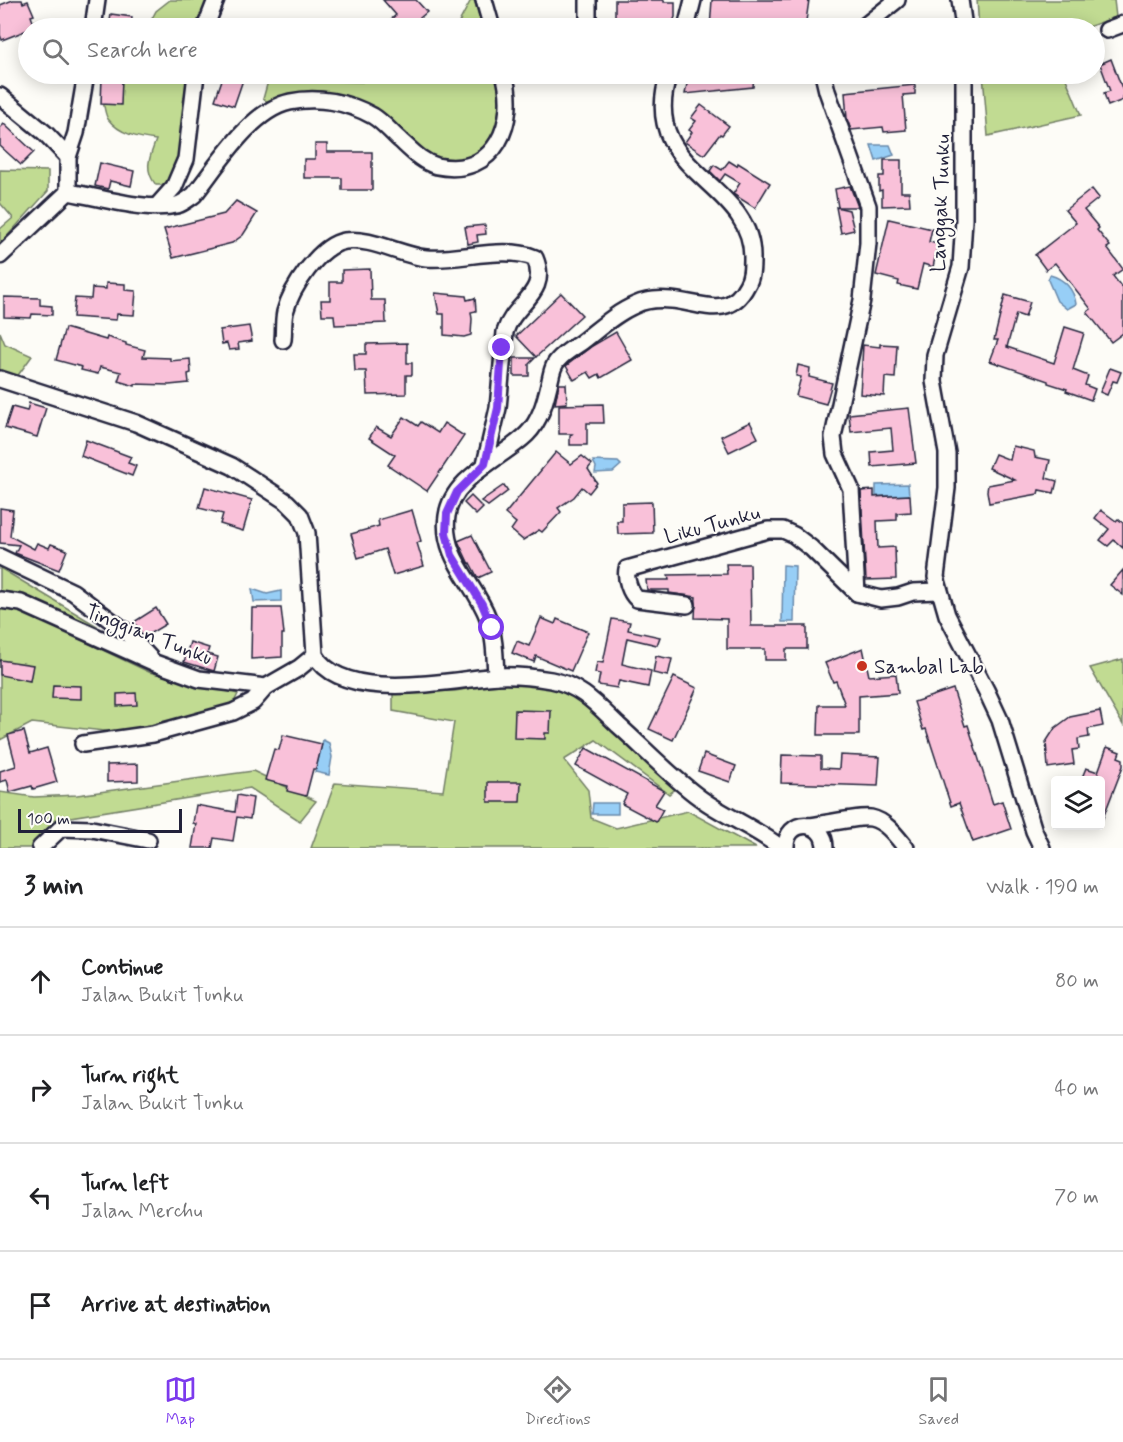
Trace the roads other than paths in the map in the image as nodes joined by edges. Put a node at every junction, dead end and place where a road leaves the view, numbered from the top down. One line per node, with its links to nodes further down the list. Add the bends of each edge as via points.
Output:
1 (98, 0): 8 (street)
2 (216, 0): 9 (street)
3 (484, 0): 10 (street)
4 (588, 0): 11 (street)
5 (693, 0): 12 (street)
6 (897, 0): 13 (street)
7 (960, 0): 14 (street)
8 (95, 18)
9 (209, 18)
10 (489, 18)
11 (588, 18)
12 (688, 18)
13 (874, 18)
14 (963, 18)
15 (1123, 24): 16 (street)
16 (1107, 30)
17 (84, 84): 24 (street)
18 (195, 84): 26 (street, via 186,159 174,187)
19 (505, 84): 26 (street, via 506,128 501,140 481,160 461,167 437,166 421,159 375,117 345,103 315,99 288,102 264,113 243,132 194,195 178,204)
20 (666, 84): 30 (street, via 663,116 675,149 729,203 750,235 748,285 735,299 719,307 672,300 638,303 622,311 555,362 534,426)
21 (826, 84): 33 (street, via 868,206 862,300 833,437 834,454 851,489)
22 (964, 84): 32 (street, Langgak Tunku, via 961,267 935,355 934,381 948,453 937,559)
23 (0, 96): 24 (street)
24 (68, 157): 25 (street)
25 (68, 192): 26 (street); 27 (street)
26 (157, 206)
27 (0, 256)
28 (283, 340): 30 (street, via 285,311 312,261 345,241 426,258 518,253 535,258 539,267 537,287 508,322 505,332 498,408)
29 (0, 379): 36 (street, via 136,423 232,466 287,502 300,515 307,533)
30 (485, 464): 38 (street, via 457,492 447,514 446,533 452,555 488,617)
31 (0, 556): 37 (street, via 74,592 124,631)
32 (938, 591): 33 (street, via 881,599); 51 (street, Langgak Tunku, via 1000,720)
33 (857, 593): 35 (street, Liku Tunku, via 811,548 778,529 758,531 627,569 632,595 637,599)
34 (0, 600): 37 (street, Tinggian Tunku, via 21,603)
35 (687, 605)
36 (315, 656): 38 (street, via 325,669 361,683 442,684); 39 (street)
37 (155, 663): 39 (street, Tinggian Tunku, via 199,679)
38 (496, 676): 44 (street, via 525,676 578,690 697,796)
39 (266, 687): 40 (street, via 253,702 233,712 153,734)
40 (83, 744)
41 (839, 822): 42 (street); 46 (street); 50 (street, via 870,818 891,830)
42 (810, 826): 43 (street); 46 (street, via 822,833)
43 (793, 830): 44 (street); 49 (street)
44 (762, 833): 48 (street)
45 (148, 840): 47 (street, via 92,829 61,828)
46 (825, 847)
47 (40, 848)
48 (781, 848)
49 (786, 848)
50 (906, 848)
51 (1042, 848)

